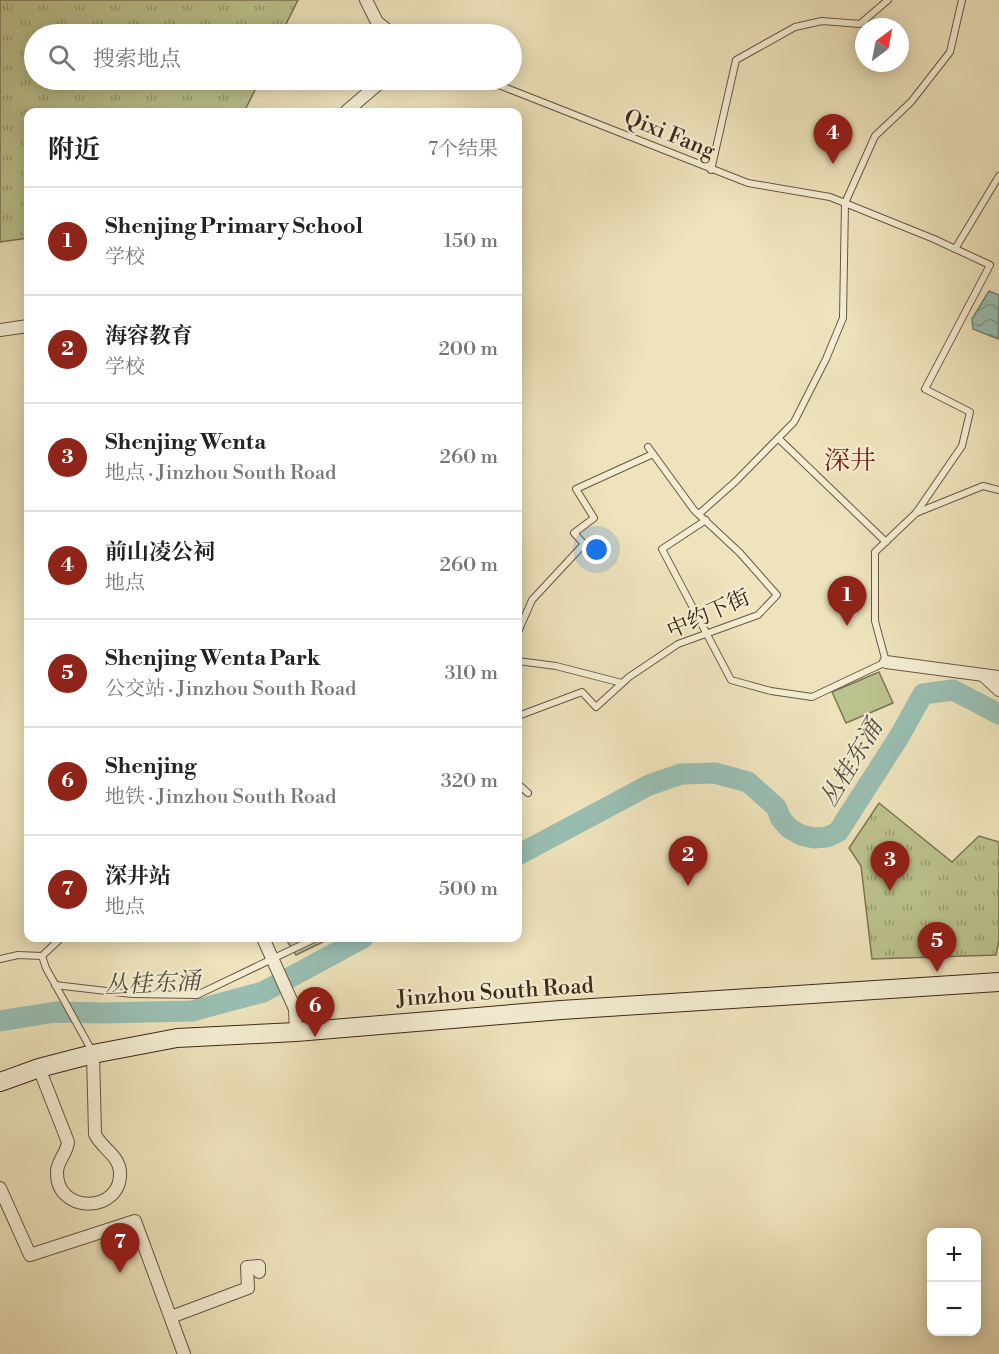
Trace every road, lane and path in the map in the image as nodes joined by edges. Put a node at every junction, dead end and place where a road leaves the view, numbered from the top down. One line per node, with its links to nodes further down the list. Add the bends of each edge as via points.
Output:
1 (366, 0): 4 (street)
2 (888, 0): 8 (lane, via 860,24 822,21 795,27 736,60)
3 (962, 0): 10 (lane, via 950,52 911,102 875,136)
4 (380, 24)
5 (372, 90): 7 (street)
6 (511, 90): 8 (lane, Qixi Fang)
7 (351, 108)
8 (711, 170): 10 (lane, Qixi Fang, via 748,183 830,197)
9 (999, 176): 11 (lane)
10 (845, 204): 11 (lane, Qixi Fang); 14 (lane, via 843,318 794,422)
11 (955, 249): 18 (lane, Qixi Fang, via 990,265 925,388 970,412 962,446)
12 (24, 327): 13 (street)
13 (0, 330)
14 (779, 439): 19 (lane); 21 (lane)
15 (648, 447): 16 (lane, 中约下街)
16 (653, 454): 19 (lane, 中约下街); 22 (lane, via 576,489 594,518 574,533 584,544 532,600)
17 (999, 490): 18 (lane, via 983,486)
18 (916, 513): 21 (lane)
19 (699, 514): 20 (lane, 中约下街)
20 (706, 520): 23 (lane, via 662,549); 23 (lane, 中约下街, via 777,595 758,615)
21 (885, 542): 25 (lane, via 875,552 875,621)
22 (522, 623)
23 (706, 634): 25 (lane, via 731,680 771,691 812,697); 28 (lane, 中约下街, via 678,644)
24 (522, 662): 28 (lane)
25 (886, 662): 26 (street)
26 (982, 675): 27 (street); 29 (street)
27 (999, 677)
28 (622, 683): 30 (lane, 中约下街, via 596,707 582,692)
29 (999, 690)
30 (522, 714)
31 (522, 788): 32 (lane)
32 (528, 793)
33 (57, 942): 36 (lane)
34 (265, 942): 38 (street)
35 (308, 942): 38 (lane)
36 (42, 956): 37 (lane); 40 (lane)
37 (0, 959)
38 (273, 959): 40 (lane, via 196,995 132,994); 41 (street, via 295,1009)
39 (999, 982): 41 (main road, Jinzhou South Road, via 550,1010)
40 (55, 985): 42 (lane)
41 (296, 1032): 42 (main road, Jinzhou South Road, via 177,1038)
42 (93, 1054): 43 (main road, Jinzhou South Road); 43 (street, via 95,1134 112,1153 120,1171 115,1191 99,1203 79,1203 62,1191 57,1171 68,1142)
43 (39, 1068): 44 (main road, Jinzhou South Road)
44 (0, 1082)
45 (0, 1188): 46 (street)
46 (4, 1209): 48 (street, via 30,1255 135,1221)
47 (259, 1272): 48 (street, via 259,1266 247,1267 248,1288)
48 (171, 1317): 49 (street)
49 (184, 1354)

